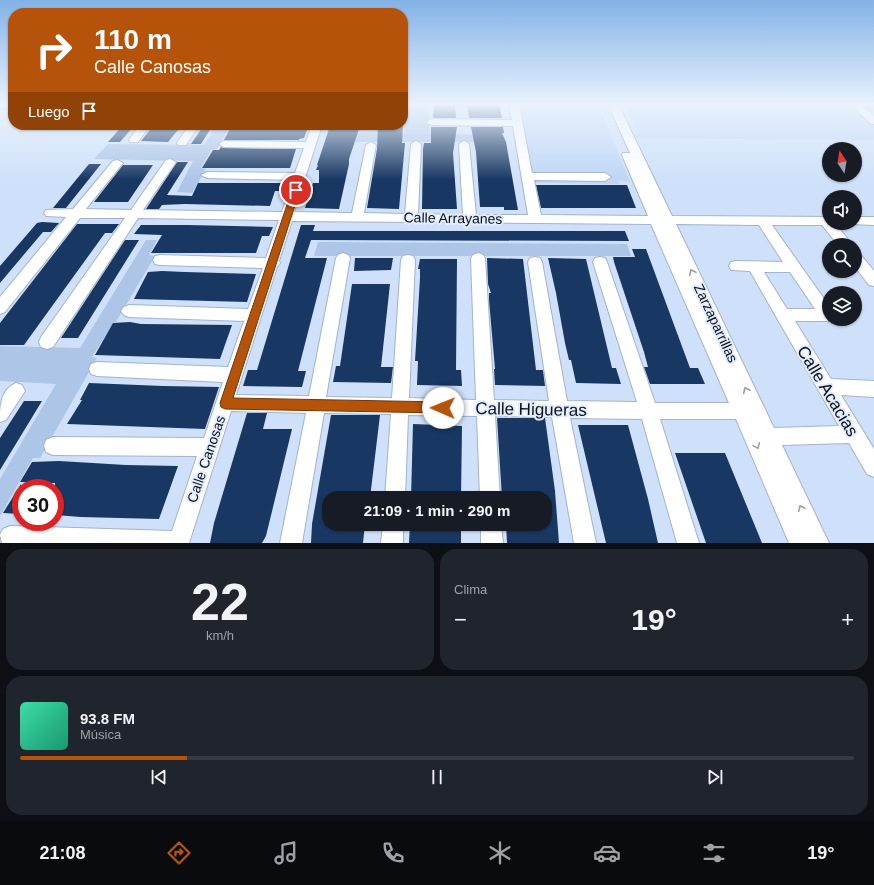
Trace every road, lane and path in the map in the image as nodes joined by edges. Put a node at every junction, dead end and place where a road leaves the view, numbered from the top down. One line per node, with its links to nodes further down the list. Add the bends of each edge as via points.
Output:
1 (518, 129): 17 (street)
2 (617, 129): 28 (street, Zarzaparrillas)
3 (624, 129): 28 (street, Zarzaparrillas)
4 (141, 130): 7 (street)
5 (191, 130): 8 (street)
6 (315, 130): 12 (street, Calle Canosas)
7 (134, 140)
8 (182, 143)
9 (224, 144): 12 (street)
10 (416, 144): 25 (street)
11 (464, 144): 26 (street)
12 (310, 145): 18 (street, Calle Canosas)
13 (371, 145): 24 (street)
14 (170, 162): 22 (street)
15 (117, 163): 21 (street)
16 (207, 174): 18 (street)
17 (527, 176): 19 (street); 27 (street)
18 (300, 177): 23 (street, Calle Canosas)
19 (605, 177)
20 (50, 213): 21 (street, Calle Arrayanes)
21 (76, 213): 22 (street, Calle Arrayanes); 46 (street)
22 (135, 214): 23 (street, Calle Arrayanes); 51 (street)
23 (288, 216): 24 (street, Calle Arrayanes); 39 (street, Calle Canosas)
24 (357, 217): 25 (street, Calle Arrayanes)
25 (411, 218): 26 (street, Calle Arrayanes)
26 (470, 219): 27 (street, Calle Arrayanes)
27 (535, 219): 28 (street, Calle Arrayanes)
28 (662, 220): 29 (street, Calle Arrayanes); 63 (street, Zarzaparrillas); 66 (street, Zarzaparrillas, one-way to 28)
29 (763, 221): 30 (street, Calle Arrayanes); 43 (street)
30 (822, 221)
31 (862, 221): 32 (street)
32 (874, 221)
33 (343, 258): 58 (street)
34 (478, 258): 60 (street)
35 (160, 260): 39 (street)
36 (408, 260): 59 (street)
37 (535, 262): 61 (street)
38 (600, 262): 62 (street)
39 (273, 263): 48 (street, Calle Canosas)
40 (736, 266): 42 (street)
41 (862, 266): 44 (street)
42 (754, 267): 43 (street); 49 (street, Calle Acacias)
43 (794, 267): 45 (street)
44 (874, 281)
45 (822, 307)
46 (0, 308)
47 (129, 311): 48 (street)
48 (255, 315): 53 (street, Calle Canosas)
49 (783, 315): 50 (street); 54 (street, Calle Acacias)
50 (822, 315)
51 (47, 342)
52 (97, 369): 53 (street)
53 (235, 376): 57 (street, Calle Canosas)
54 (826, 387): 55 (street); 65 (street, Calle Acacias)
55 (874, 389)
56 (16, 391): 64 (street)
57 (225, 403): 58 (street, Calle Higueras); 68 (street, Calle Canosas)
58 (316, 405): 59 (street, Calle Higueras); 76 (street)
59 (400, 407): 60 (street, Calle Higueras); 70 (street)
60 (486, 408): 61 (street, Calle Higueras); 71 (street)
61 (559, 410): 62 (street, Calle Higueras); 79 (street)
62 (649, 411): 63 (street, Calle Higueras); 80 (street)
63 (741, 411): 81 (street, Zarzaparrillas, one-way to 81)
64 (0, 414)
65 (855, 434): 66 (street); 69 (street, Calle Acacias)
66 (768, 437): 82 (street, Zarzaparrillas, one-way to 66)
67 (53, 446): 68 (street)
68 (210, 448): 75 (street, Calle Canosas)
69 (874, 466)
70 (395, 491)
71 (490, 491)
72 (393, 531): 77 (street)
73 (491, 531): 78 (street)
74 (10, 536): 75 (street)
75 (178, 543)
76 (291, 543)
77 (392, 543)
78 (492, 543)
79 (585, 543)
80 (688, 543)
81 (800, 543)
82 (818, 543)

